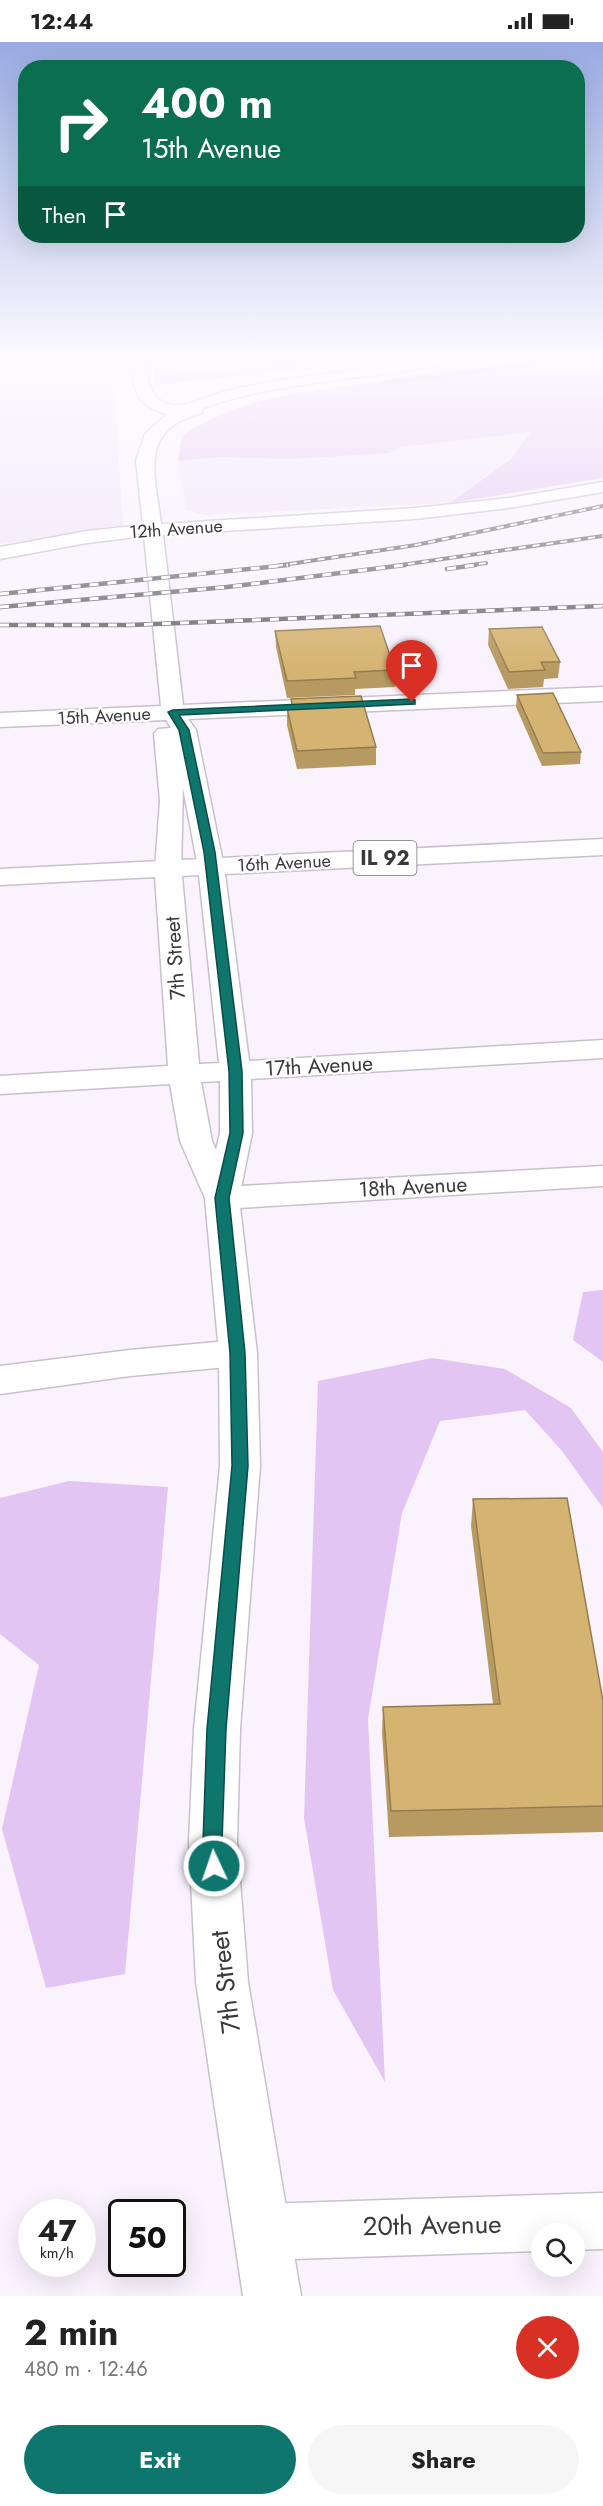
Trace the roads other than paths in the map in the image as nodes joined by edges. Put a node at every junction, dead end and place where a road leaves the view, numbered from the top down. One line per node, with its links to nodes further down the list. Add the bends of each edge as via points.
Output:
1 (145, 460): 3 (street, 7th Street)
2 (603, 487): 3 (street, 12th Avenue, via 455,511)
3 (154, 531): 4 (street, 12th Avenue); 6 (street, 7th Street)
4 (0, 553)
5 (603, 694): 6 (street, 15th Avenue)
6 (173, 712): 7 (street, 15th Avenue); 9 (street, 7th Street, via 184,730); 10 (street, 7th Street, via 166,731 172,801)
7 (0, 720)
8 (603, 847): 9 (street, 16th Avenue / IL 92)
9 (211, 867): 10 (street, 16th Avenue / IL 92); 13 (street, 7th Street)
10 (168, 869): 11 (street, 16th Avenue / IL 92); 14 (street, 7th Street)
11 (0, 877)
12 (603, 1049): 13 (street, 17th Avenue)
13 (235, 1071): 14 (street, 17th Avenue); 17 (street, 7th Street, via 236,1133)
14 (184, 1074): 15 (street, 17th Avenue); 17 (street, 7th Street, via 196,1141)
15 (0, 1085)
16 (603, 1176): 17 (street, 18th Avenue)
17 (222, 1198): 18 (street, 7th Street)
18 (238, 1353): 19 (street); 21 (street, 7th Street, via 240,1466 217,1729 213,1842 222,1982)
19 (0, 1380)
20 (603, 2221): 21 (street, 20th Avenue)
21 (262, 2232): 22 (street, 7th Street)
22 (272, 2296)

